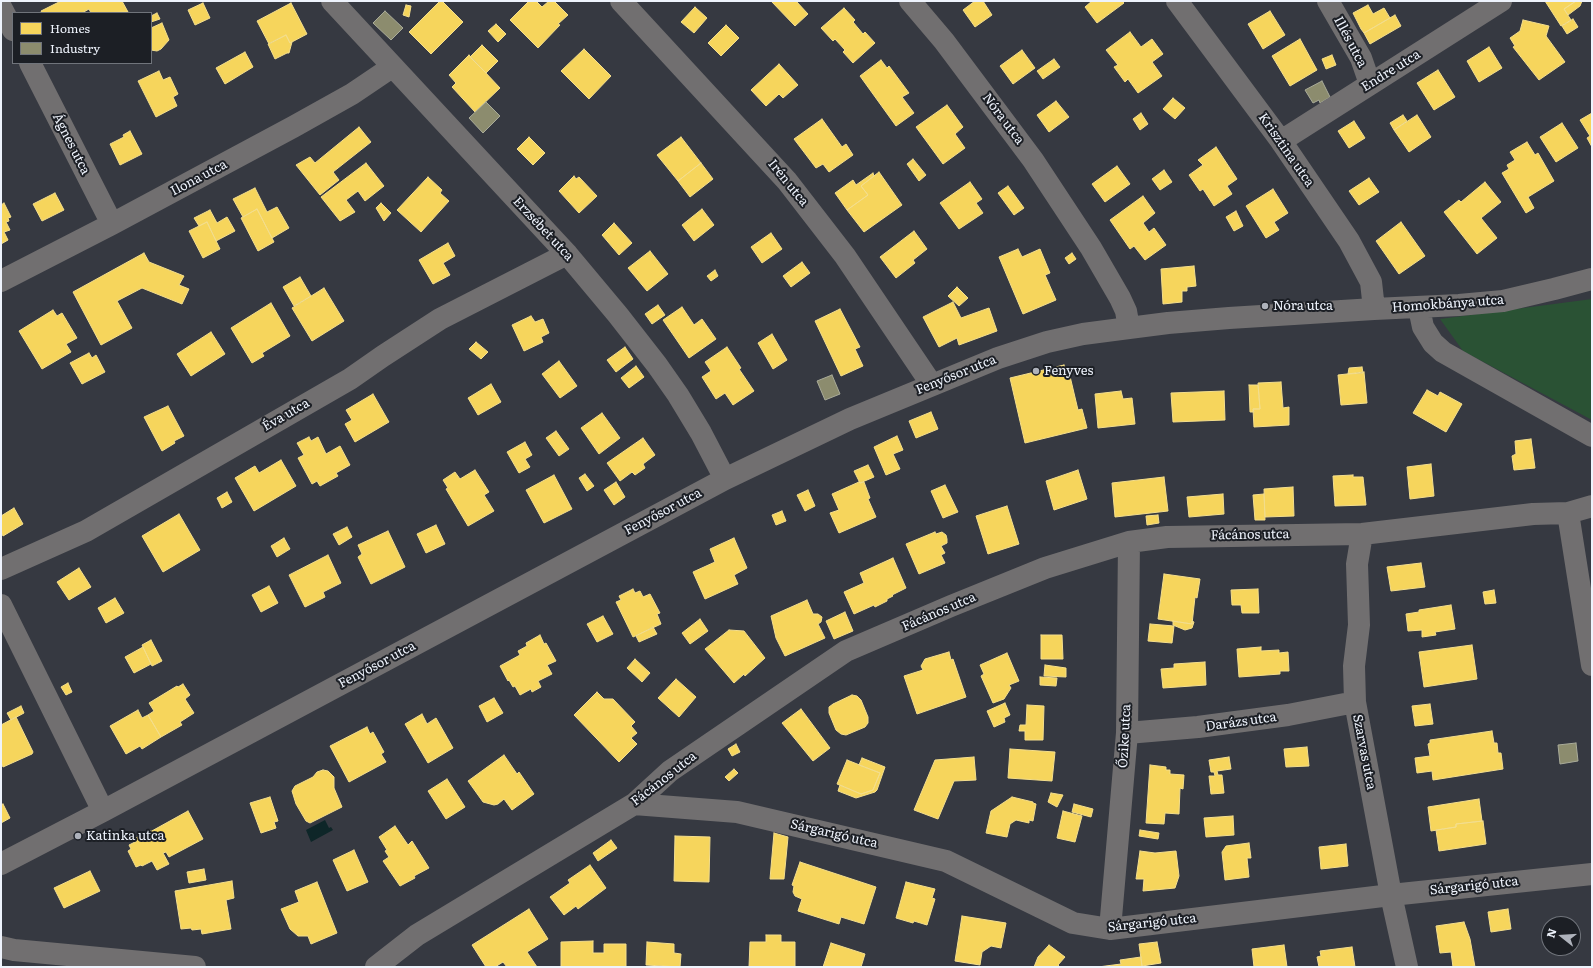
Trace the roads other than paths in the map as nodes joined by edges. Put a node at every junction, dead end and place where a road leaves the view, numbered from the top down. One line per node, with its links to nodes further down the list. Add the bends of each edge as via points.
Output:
1 (332, 1): 10 (street, Erzsébet utca)
2 (621, 1): 20 (street, Irén utca, via 787,181 845,256)
3 (910, 1): 19 (street, Nóra utca, via 1033,160 1091,248 1120,298 1126,311)
4 (1177, 1): 12 (street, Krisztina utca)
5 (1328, 1): 11 (street, Illés utca, via 1361,58)
6 (1501, 1): 11 (street, Endre utca)
7 (1, 7): 8 (street)
8 (12, 28)
9 (31, 64): 13 (street, Ágnes utca)
10 (392, 67): 13 (street, Ilona utca, via 325,110); 14 (street, Erzsébet utca)
11 (1370, 84): 12 (street, Endre utca)
12 (1281, 141): 18 (street, Krisztina utca, via 1349,240 1371,282)
13 (112, 224): 16 (street, Ilona utca)
14 (567, 254): 22 (street, Erzsébet utca, via 657,365 697,427); 27 (street, Éva utca, via 440,319 350,379 86,531)
15 (1592, 279): 17 (street, Homokbánya utca, via 1503,300)
16 (1, 281)
17 (1419, 308): 18 (street, Homokbánya utca); 21 (street, via 1423,327 1432,343 1443,352)
18 (1374, 309): 19 (street, Fenyősor utca, via 1229,318)
19 (1129, 328): 20 (street, Fenyősor utca, via 1047,342 998,358)
20 (932, 385): 22 (street, Fenyősor utca, via 850,419)
21 (1592, 436)
22 (725, 479): 33 (street, Fenyősor utca)
23 (1592, 506): 24 (street, Fácános utca)
24 (1568, 513): 25 (street, Fácános utca, via 1533,514); 29 (street)
25 (1362, 534): 26 (street, Fácános utca, via 1167,537); 30 (street, Szarvas utca, via 1357,564 1359,625 1354,666)
26 (1129, 542): 31 (street, Őzike utca); 32 (street, Fácános utca, via 1045,568 846,651 670,771)
27 (1, 569)
28 (1, 605): 33 (street)
29 (1592, 665)
30 (1354, 702): 31 (street, Darázs utca, via 1288,715); 36 (street, Szarvas utca)
31 (1127, 733): 37 (street, Őzike utca)
32 (634, 804): 37 (street, Sárgarigó utca, via 737,812 946,861 1073,923); 40 (street, Fácános utca, via 417,935)
33 (103, 811): 34 (street, Fenyősor utca)
34 (1, 864)
35 (1592, 874): 36 (street, Sárgarigó utca)
36 (1391, 895): 37 (street, Sárgarigó utca); 41 (street, Szarvas utca)
37 (1110, 929)
38 (1, 947): 39 (street)
39 (196, 967)
40 (376, 967)
41 (1407, 967)

